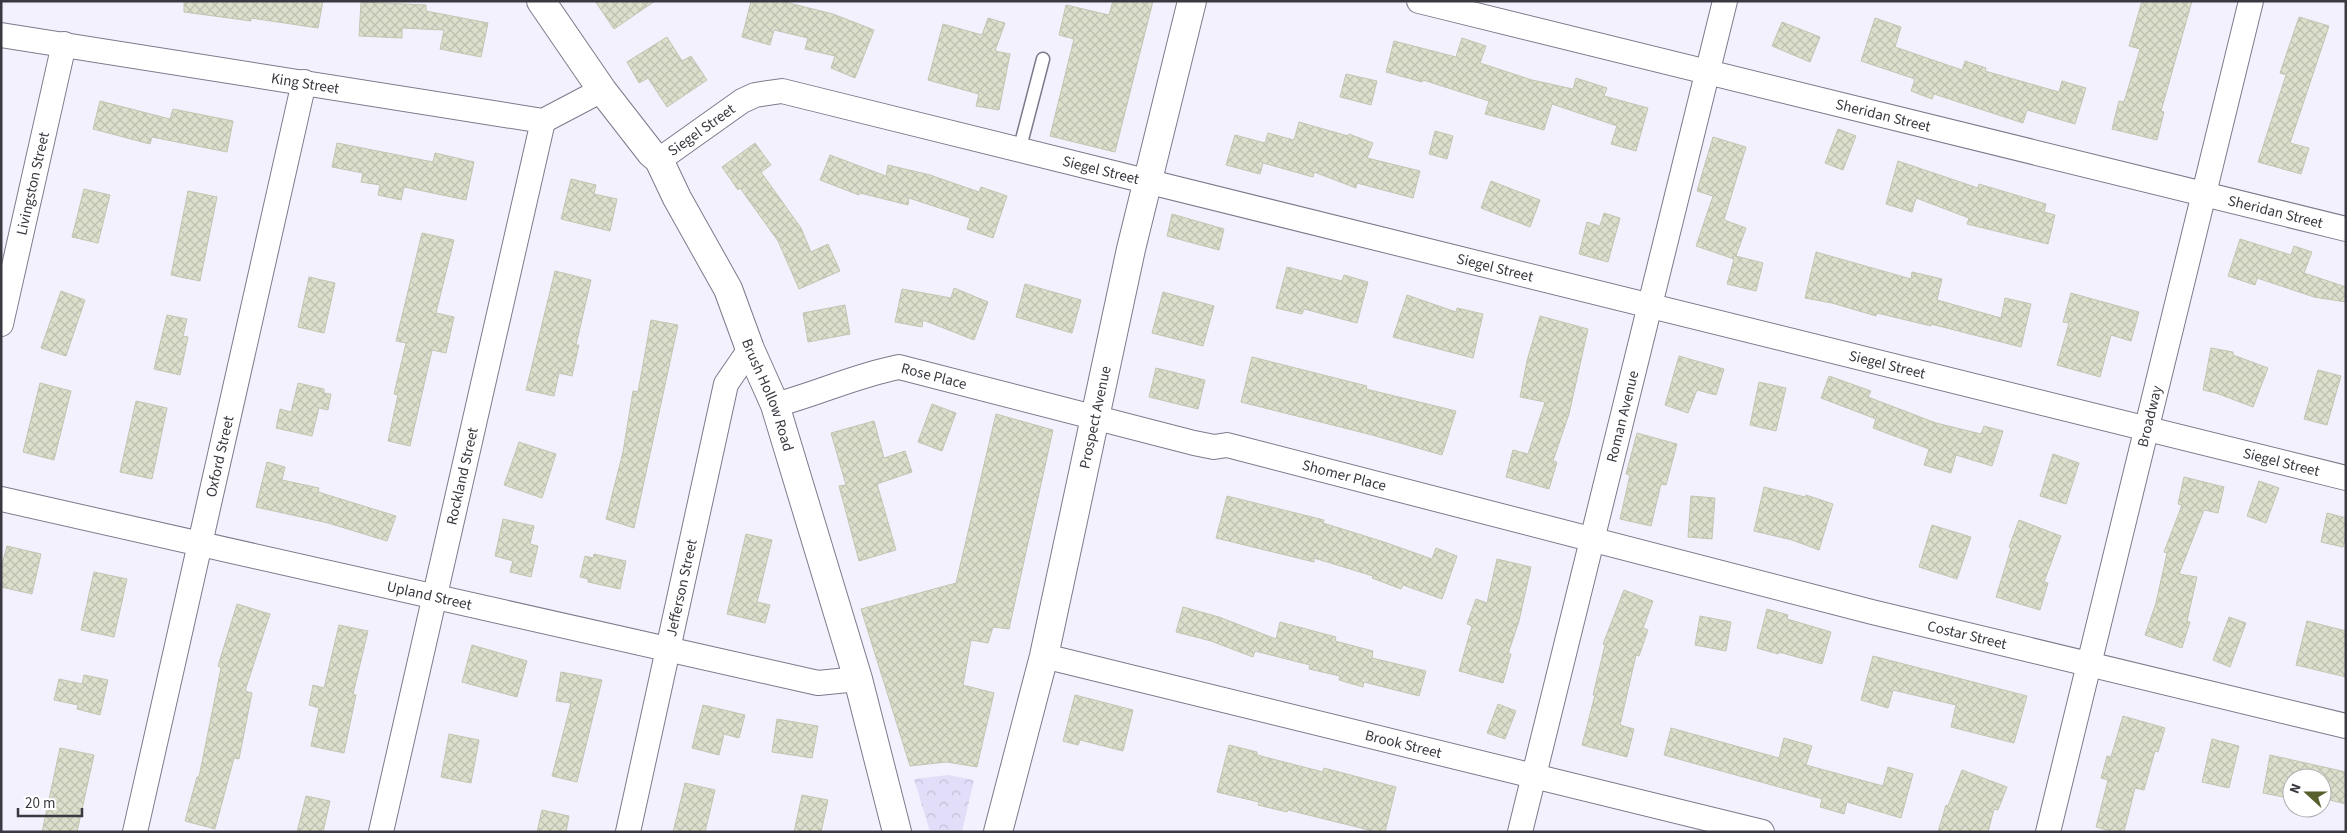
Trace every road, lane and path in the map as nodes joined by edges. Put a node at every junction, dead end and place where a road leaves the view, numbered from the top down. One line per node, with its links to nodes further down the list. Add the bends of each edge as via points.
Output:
1 (541, 1): 11 (main road, Brush Hollow Road)
2 (1192, 1): 15 (main road, Prospect Avenue)
3 (1419, 1): 9 (street, Sheridan Street)
4 (1725, 1): 9 (street, Roman Avenue)
5 (2251, 1): 16 (street, Broadway)
6 (1, 34): 7 (street, King Street)
7 (64, 44): 10 (street, King Street); 19 (street, Livingston Street)
8 (1043, 59): 13 (lane)
9 (1708, 72): 16 (street, Sheridan Street); 18 (street, Roman Avenue)
10 (304, 82): 12 (street, King Street); 27 (street, Oxford Street)
11 (602, 90): 12 (street); 14 (main road, Brush Hollow Road)
12 (543, 121): 28 (street, Rockland Street)
13 (1019, 151): 14 (street, Siegel Street, via 782,91 755,95 742,101); 15 (street, Siegel Street)
14 (659, 160): 20 (main road, Brush Hollow Road, via 728,289)
15 (1147, 182): 18 (street, Siegel Street); 22 (main road, Prospect Avenue)
16 (2203, 194): 17 (street, Sheridan Street); 23 (street, Broadway)
17 (2346, 230)
18 (1650, 307): 23 (street, Siegel Street); 26 (street, Roman Avenue)
19 (1, 324)
20 (750, 349): 21 (main road, Brush Hollow Road); 29 (street, Jefferson Street, via 726,384)
21 (775, 405): 22 (street, Rose Place, via 877,371 899,367); 32 (main road, Brush Hollow Road)
22 (1096, 418): 26 (street, Shomer Place, via 1194,443 1214,447 1226,445); 30 (main road, Prospect Avenue)
23 (2145, 429): 24 (street, Siegel Street); 31 (street, Broadway)
24 (2346, 478)
25 (1, 499): 27 (street, Upland Street)
26 (1592, 540): 31 (street, Costar Street, via 1872,612); 34 (street, Roman Avenue)
27 (200, 544): 28 (street, Upland Street); 36 (street, Oxford Street)
28 (434, 597): 29 (street, Upland Street); 37 (street, Rockland Street)
29 (668, 650): 32 (street, Upland Street, via 818,683); 38 (street, Jefferson Street)
30 (1044, 656): 34 (street, Brook Street); 39 (main road, Prospect Avenue)
31 (2088, 662): 33 (street, Costar Street); 42 (street, Broadway)
32 (858, 679): 35 (main road, Brush Hollow Road)
33 (2346, 726)
34 (1534, 776): 40 (street, Roman Avenue); 41 (street, Brook Street)
35 (893, 829)
36 (135, 832)
37 (381, 832)
38 (628, 832)
39 (998, 832)
40 (1520, 832)
41 (1762, 832)
42 (2048, 832)

